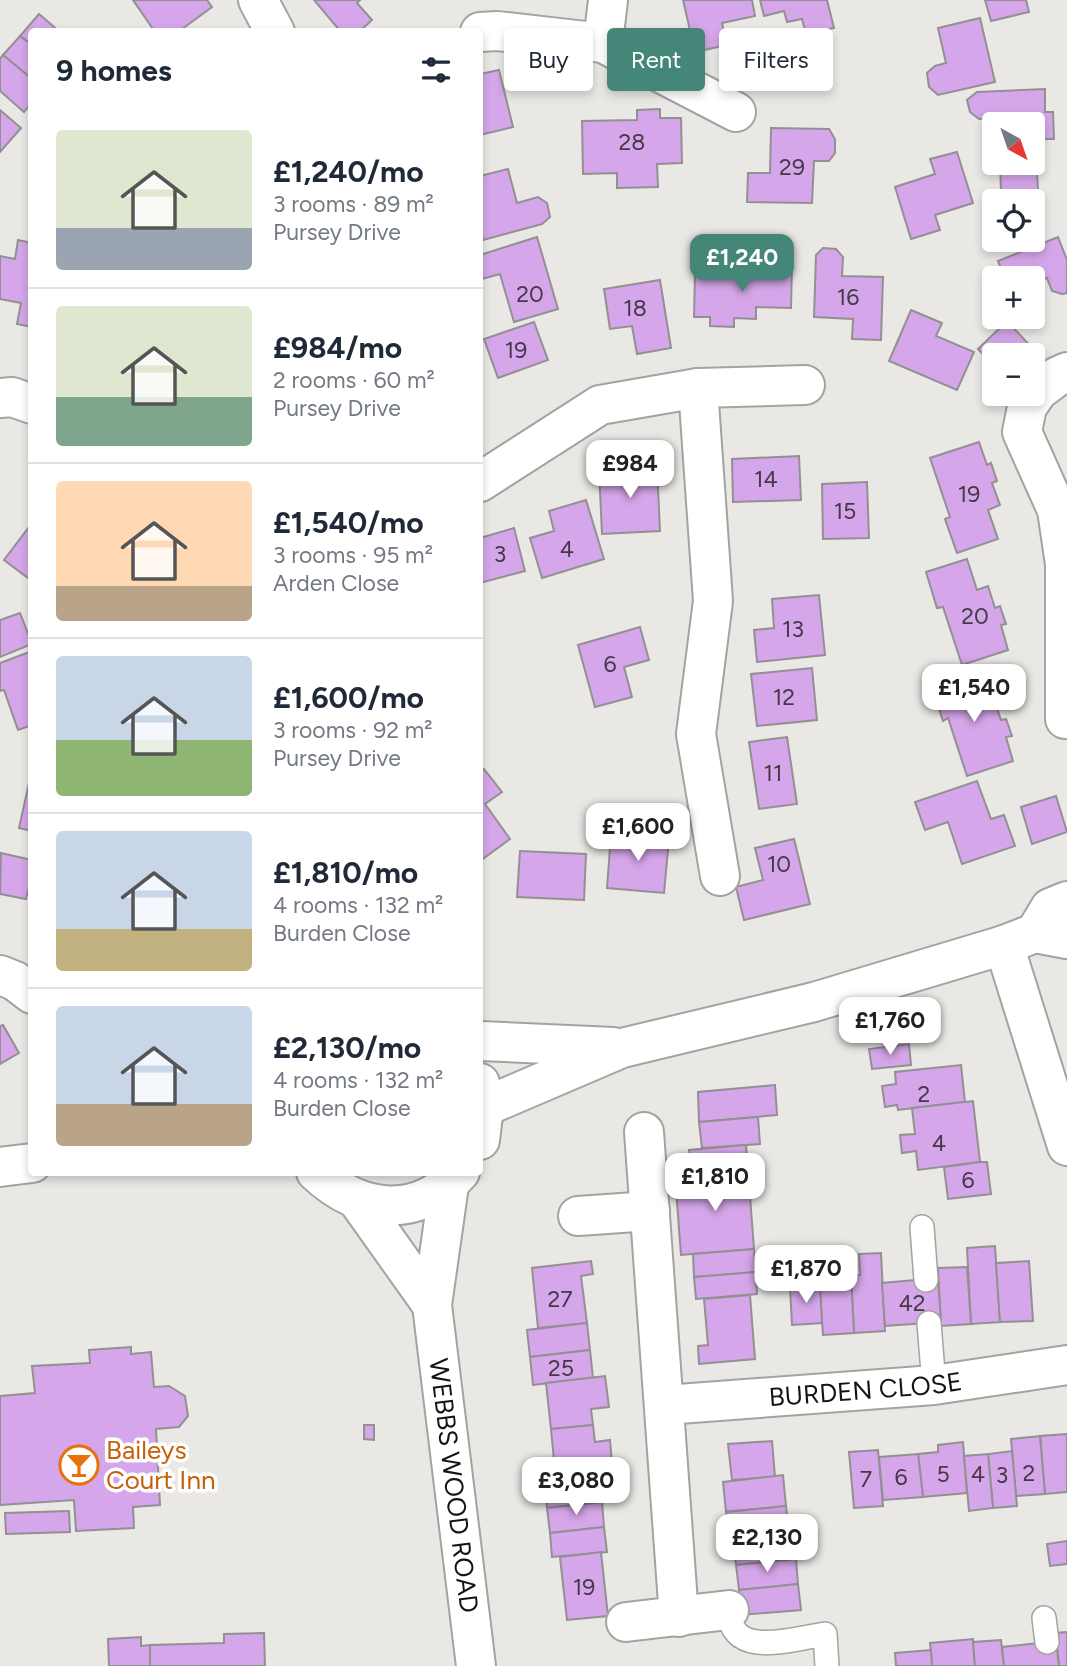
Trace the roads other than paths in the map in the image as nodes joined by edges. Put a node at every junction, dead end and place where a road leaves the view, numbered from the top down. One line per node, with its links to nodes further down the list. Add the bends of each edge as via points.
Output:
1 (258, 0): 3 (street)
2 (608, 0): 5 (street)
3 (273, 28)
4 (483, 32): 5 (street)
5 (603, 43): 6 (street)
6 (736, 112)
7 (1067, 372): 13 (street, via 1038,391 1027,407 1022,432 1057,510 1065,564)
8 (805, 385): 9 (street)
9 (698, 388): 12 (street, via 600,405); 15 (street, via 713,601 696,734)
10 (0, 398): 11 (street)
11 (28, 403)
12 (483, 480)
13 (1066, 653): 14 (street)
14 (1065, 719)
15 (720, 876)
16 (1067, 901): 17 (street, via 1050,908)
17 (1035, 939): 19 (street, via 814,1002); 22 (street)
18 (483, 1041): 19 (street)
19 (622, 1048): 20 (street)
20 (483, 1108)
21 (644, 1132): 28 (street)
22 (1067, 1146)
23 (28, 1164): 24 (street)
24 (0, 1167)
25 (320, 1176): 27 (street)
26 (454, 1179): 27 (street, via 421,1201 390,1206); 32 (street, WEBBS WOOD ROAD)
27 (358, 1201): 32 (street, WEBBS WOOD ROAD)
28 (650, 1210): 29 (street); 36 (street)
29 (578, 1216)
30 (922, 1227): 31 (lane)
31 (926, 1280)
32 (432, 1305): 42 (street, WEBBS WOOD ROAD)
33 (929, 1323): 35 (lane)
34 (1067, 1365): 35 (street, BURDEN CLOSE)
35 (934, 1385): 36 (street, BURDEN CLOSE)
36 (664, 1405): 38 (street)
37 (729, 1610): 38 (street); 43 (lane, via 730,1623 745,1641 825,1634)
38 (679, 1617): 40 (street)
39 (1044, 1618): 41 (lane)
40 (626, 1622)
41 (1047, 1642)
42 (476, 1666)
43 (827, 1666)

